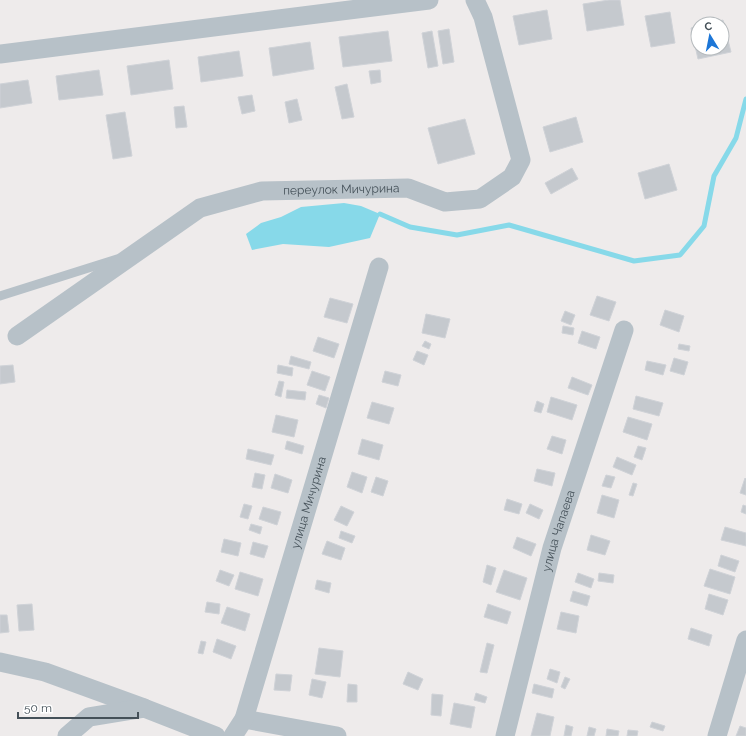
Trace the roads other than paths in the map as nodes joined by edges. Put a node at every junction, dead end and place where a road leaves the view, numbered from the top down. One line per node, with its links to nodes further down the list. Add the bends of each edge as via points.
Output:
1 (429, 0): 3 (street)
2 (475, 0): 4 (street, переулок Мичурина, via 483,17 521,160 512,177 480,199 445,202 408,188 262,191 200,208)
3 (0, 54)
4 (135, 254): 6 (lane); 8 (street, переулок Мичурина)
5 (379, 267): 12 (street, улица Мичурина)
6 (0, 296)
7 (624, 330): 17 (street, улица Чапаева, via 552,548)
8 (17, 336)
9 (746, 640): 18 (street)
10 (0, 662): 11 (street, via 45,672)
11 (144, 708): 13 (street, via 89,717); 14 (street)
12 (244, 720): 15 (street, улица Мичурина); 16 (street)
13 (67, 736)
14 (216, 736)
15 (233, 736)
16 (337, 736)
17 (505, 736)
18 (717, 736)

